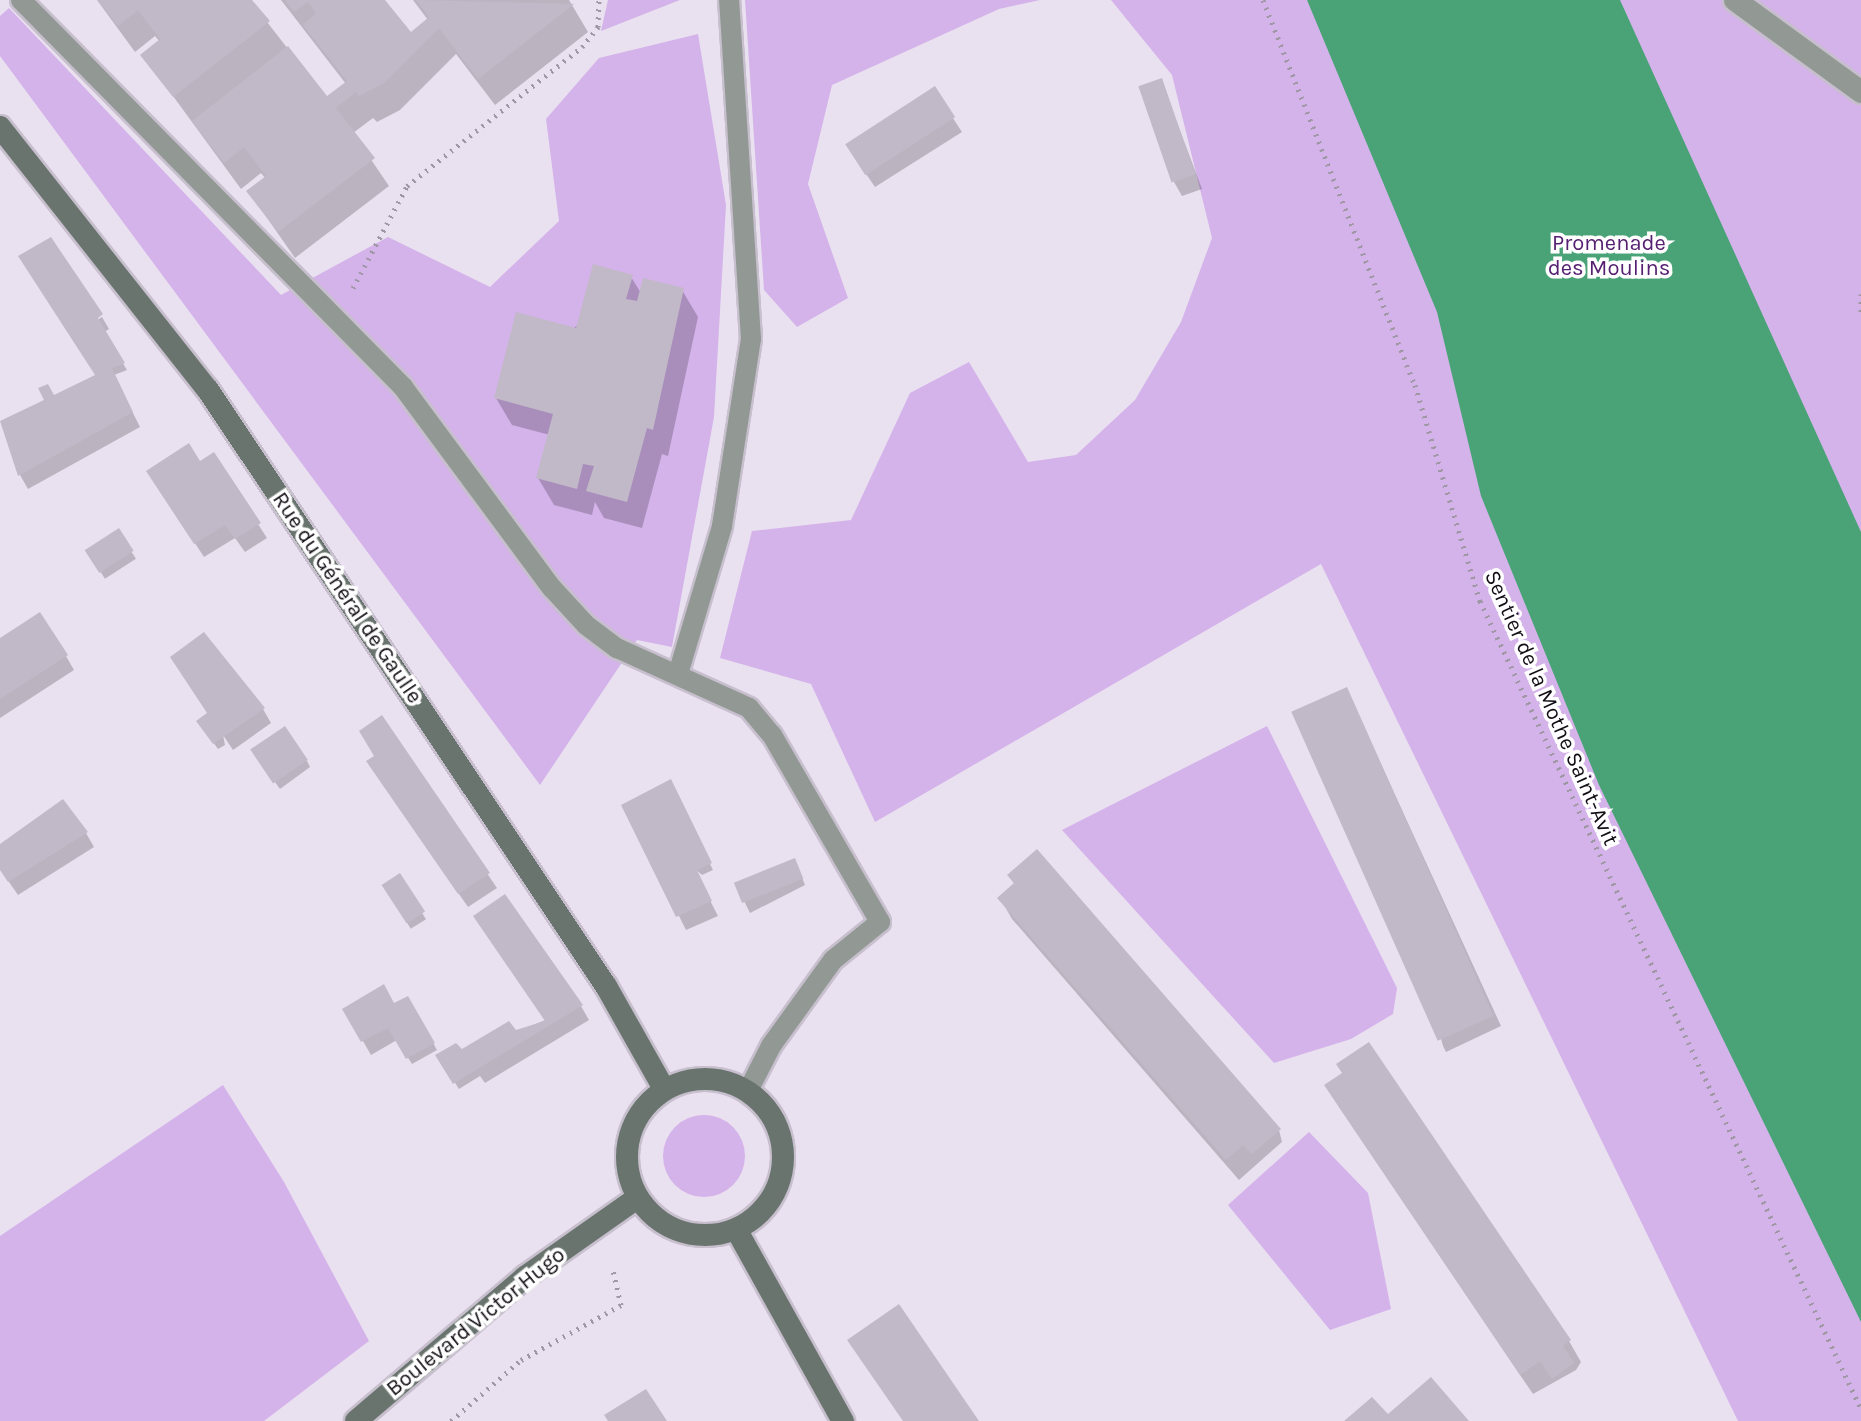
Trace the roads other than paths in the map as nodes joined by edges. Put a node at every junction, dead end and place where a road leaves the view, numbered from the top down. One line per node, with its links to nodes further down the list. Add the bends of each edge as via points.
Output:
1 (21, 0): 6 (lane, via 403,387 552,588 586,625 617,648)
2 (729, 0): 6 (lane, via 751,339 722,526)
3 (1735, 0): 4 (street)
4 (1861, 92)
5 (0, 127): 7 (main road, Rue du Général de Gaulle, via 208,390 606,986)
6 (678, 674): 8 (lane, via 749,708 772,735 880,922 833,960 771,1046)
7 (664, 1089): 8 (main road, via 707,1078); 9 (main road, via 632,1126 628,1175)
8 (748, 1091): 10 (main road, via 772,1118 783,1152 771,1198)
9 (637, 1198): 10 (main road, via 670,1228 714,1235); 11 (main road, Boulevard Victor Hugo, via 525,1277)
10 (736, 1229): 12 (main road)
11 (356, 1421)
12 (843, 1421)

